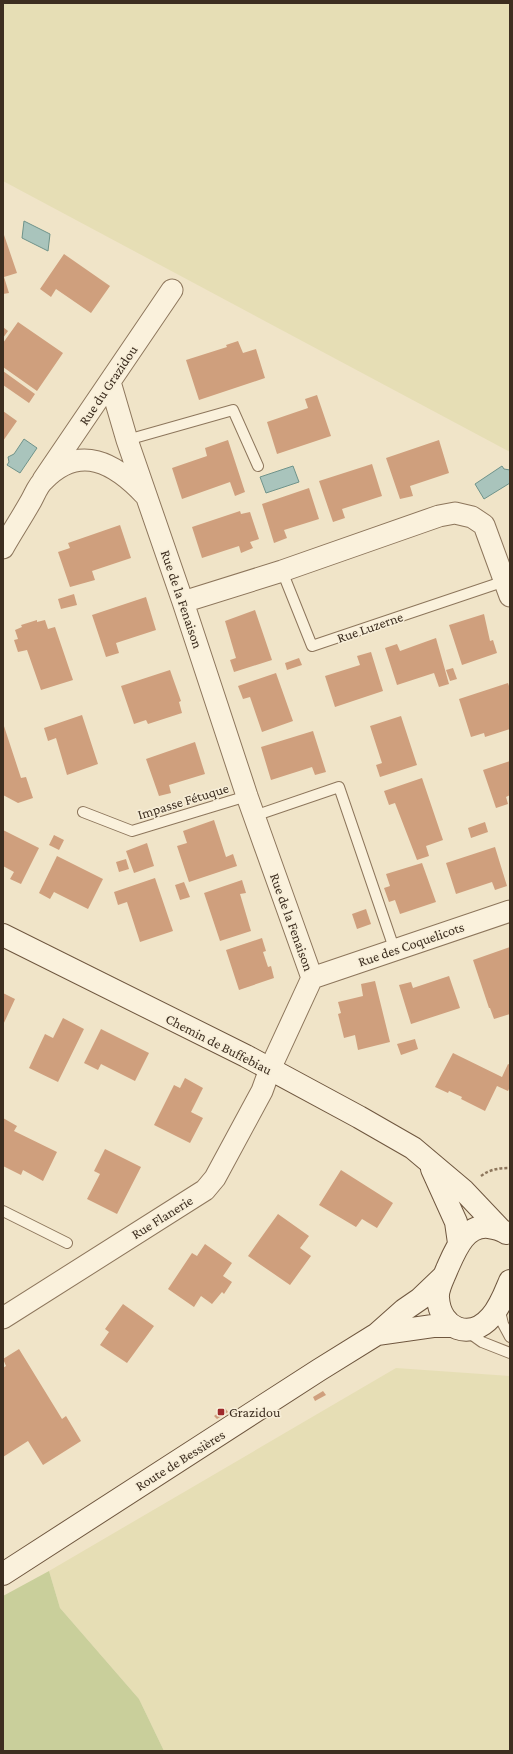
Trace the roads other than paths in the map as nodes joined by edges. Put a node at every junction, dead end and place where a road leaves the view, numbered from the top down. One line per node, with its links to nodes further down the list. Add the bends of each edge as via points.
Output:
1 (172, 290): 2 (street, Rue du Grazidou)
2 (110, 382): 3 (street, Rue de la Fenaison); 5 (street, Rue du Grazidou)
3 (127, 440): 4 (lane, via 233,410); 6 (street, Rue de la Fenaison)
4 (258, 466)
5 (43, 480): 6 (street, Rue du Grazidou, via 65,463 81,459 99,462 132,481); 7 (street, Rue du Grazidou)
6 (148, 498): 10 (street, Rue de la Fenaison)
7 (3, 548)
8 (282, 571): 9 (street, Rue Luzerne, via 439,516 455,513 472,517 484,525); 9 (lane, Rue Luzerne, via 312,646); 10 (street, Rue Luzerne)
9 (507, 589)
10 (184, 602): 11 (street, Rue de la Fenaison)
11 (247, 796): 12 (lane, Impasse Fétuque, via 132,831); 13 (street, Rue de la Fenaison)
12 (83, 812)
13 (254, 816): 16 (lane, via 339,787); 17 (street, Rue de la Fenaison)
14 (510, 910): 16 (street, Rue des Coquelicots)
15 (3, 935): 18 (main road, Chemin de Buffebiau)
16 (395, 951): 17 (street, Rue des Coquelicots)
17 (312, 978): 18 (street, Rue de la Fenaison)
18 (270, 1069): 19 (main road, Chemin de Buffebiau, via 393,1136 413,1148); 27 (street, Rue Flanerie, via 262,1091 215,1178 205,1190)
19 (429, 1163): 21 (main road, Chemin de Buffebiau, via 464,1191); 23 (main road, Chemin de Buffebiau, via 456,1222)
20 (3, 1211): 22 (lane)
21 (507, 1233): 23 (main road, Route de Bessières, via 486,1227 478,1228)
22 (67, 1243)
23 (458, 1243): 24 (main road, Route de Bessières)
24 (444, 1276): 28 (main road, Route de Bessières, via 437,1296 439,1306 444,1316); 29 (main road, Route de Bessières)
25 (510, 1281): 26 (main road, Route de Bessières)
26 (498, 1307): 28 (main road, Route de Bessières, via 484,1323); 30 (lane)
27 (3, 1318)
28 (458, 1328): 29 (main road, Route de Bessières, via 433,1326); 31 (lane, via 482,1342)
29 (377, 1334): 32 (main road, Route de Bessières)
30 (510, 1337)
31 (510, 1353)
32 (3, 1574)

